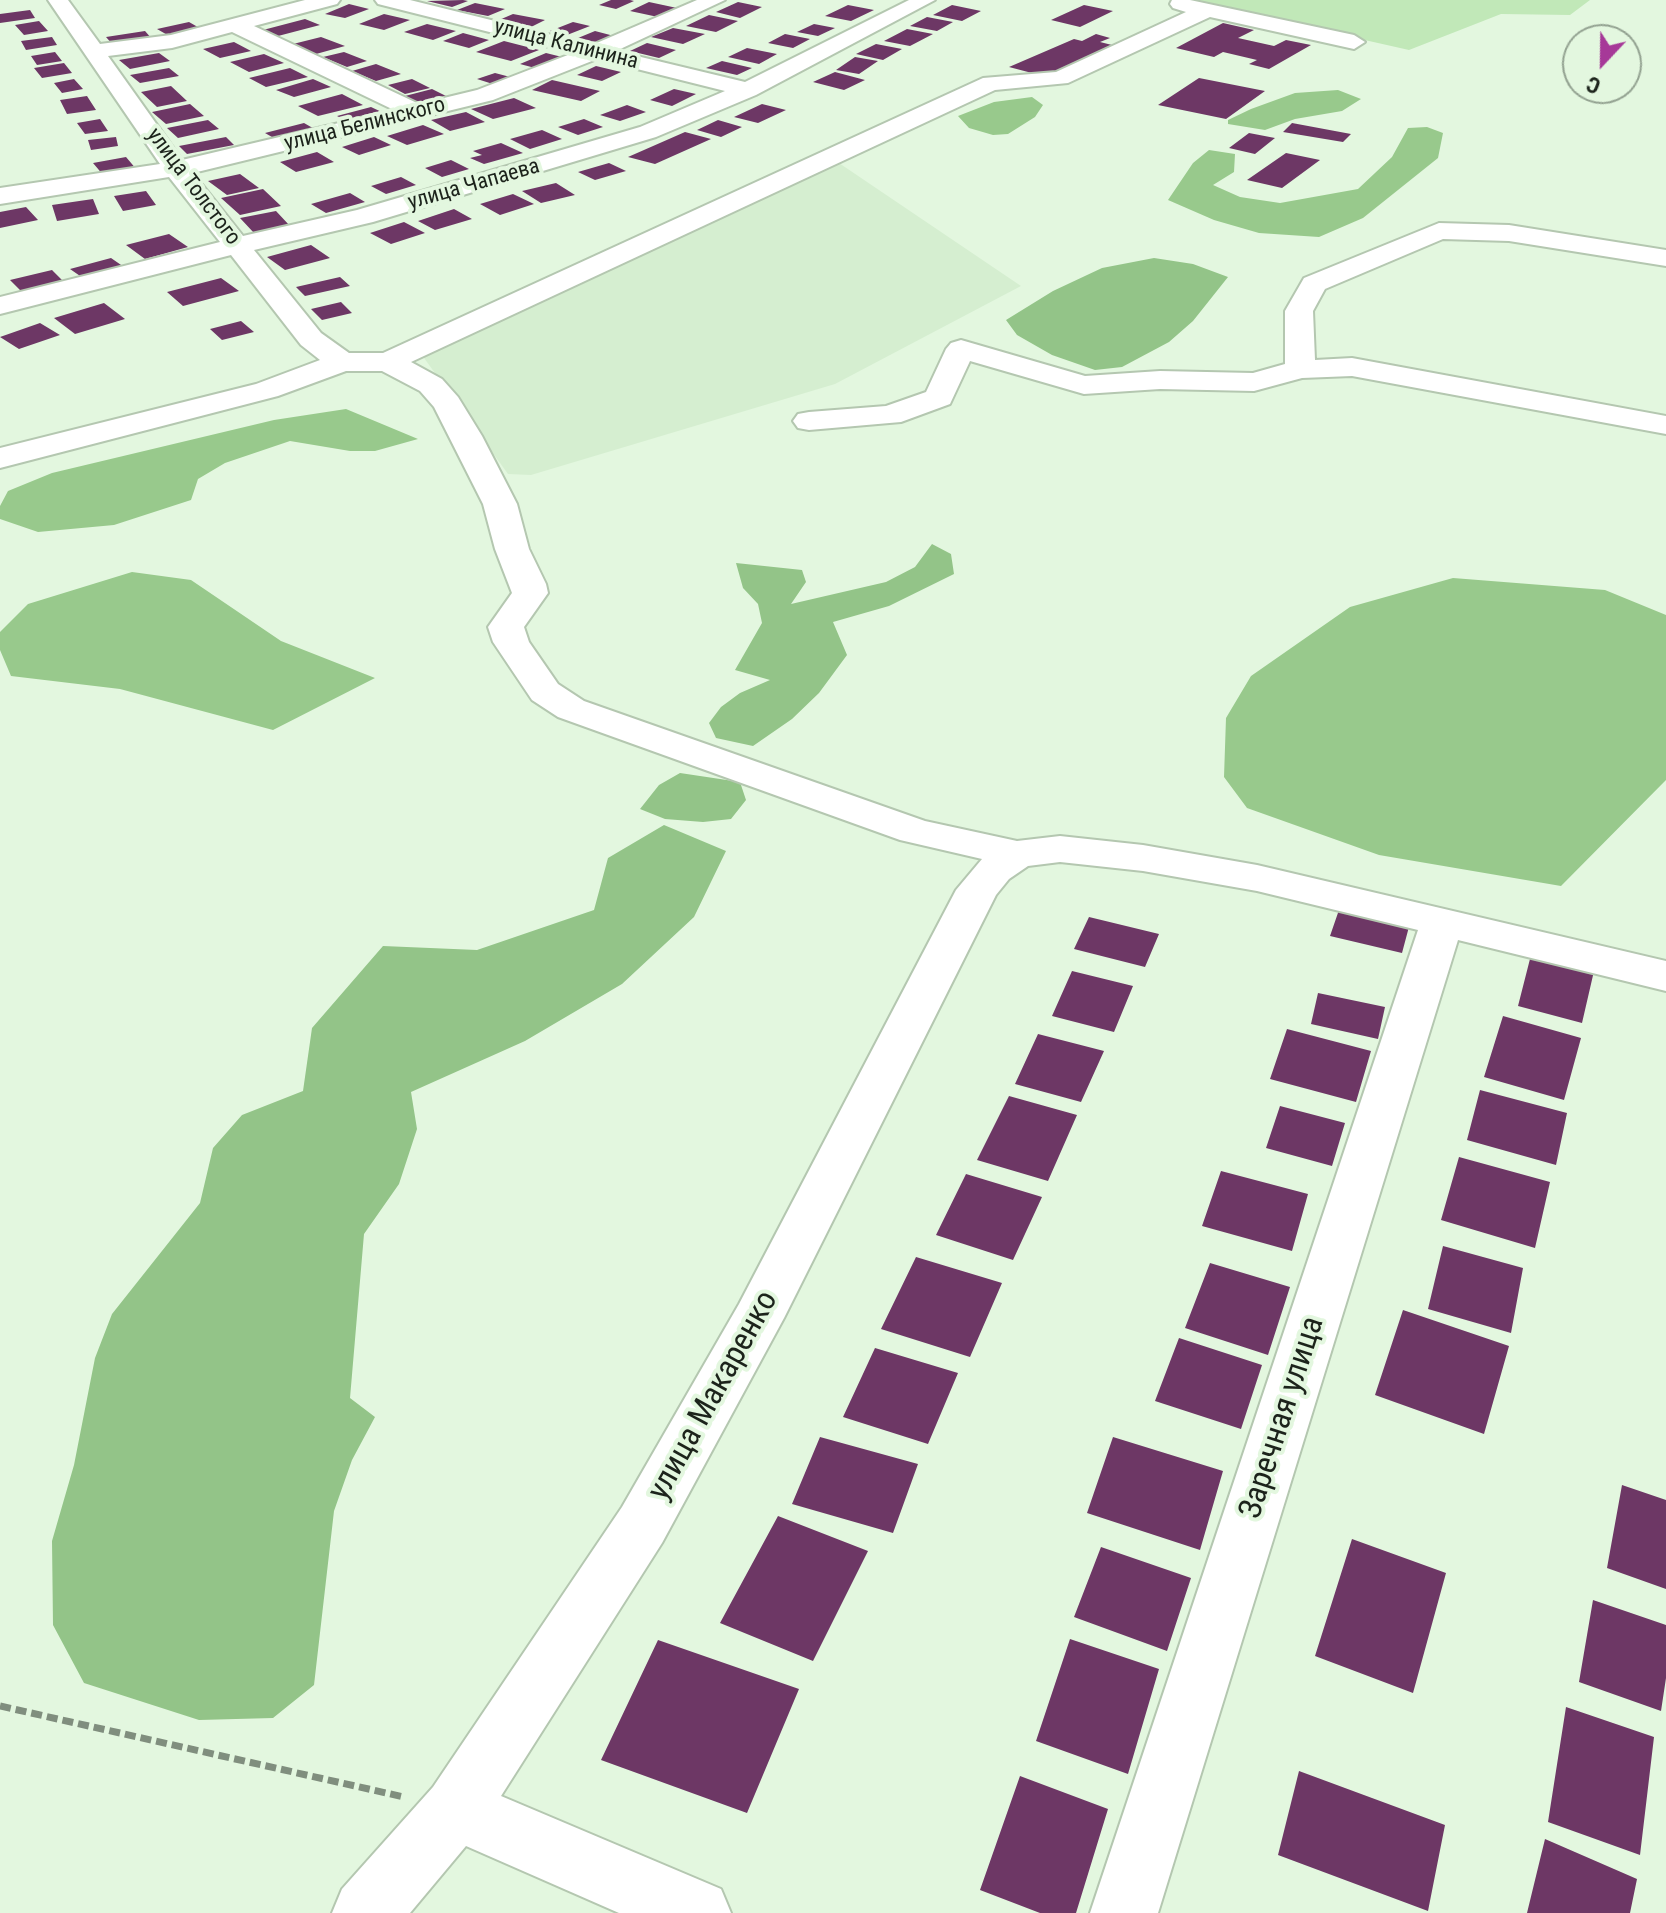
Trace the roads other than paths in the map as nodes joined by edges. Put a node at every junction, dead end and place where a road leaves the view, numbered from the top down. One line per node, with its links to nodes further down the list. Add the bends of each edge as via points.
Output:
1 (58, 0): 10 (street, улица Толстого)
2 (330, 0): 8 (street)
3 (385, 0): 11 (street, улица Калинина)
4 (925, 0): 12 (street, улица Чапаева)
5 (1163, 0): 7 (street)
6 (701, 2): 11 (street, улица Белинского)
7 (1207, 10): 9 (street); 20 (street, via 1060,78 991,83)
8 (237, 26): 10 (street); 13 (street)
9 (1354, 42)
10 (95, 51): 14 (street, улица Толстого)
11 (593, 52): 12 (street, улица Калинина); 13 (street, улица Белинского, via 517,85)
12 (748, 90): 16 (street, улица Чапаева, via 648,132 565,159)
13 (416, 112): 14 (street, улица Белинского)
14 (176, 169): 15 (street, улица Белинского); 16 (street, улица Толстого)
15 (0, 196)
16 (239, 248): 18 (street, улица Чапаева); 19 (street, улица Толстого, via 311,339)
17 (1666, 258): 21 (street, via 1509,233 1439,231 1314,284 1299,311)
18 (0, 306)
19 (342, 362): 20 (street); 24 (street, via 267,390)
20 (388, 362): 25 (street, via 431,385 447,403 500,504 530,593 506,627 545,692 571,709 914,831)
21 (1300, 369): 22 (street, via 1254,382 1084,385 961,349 939,398 890,415); 23 (street, via 1352,367)
22 (809, 421)
23 (1666, 425)
24 (0, 458)
25 (1017, 854): 26 (street, via 1060,849 1143,858 1257,878); 28 (street, улица Макаренко, via 977,890 758,1318 642,1525)
26 (1442, 922): 27 (street); 31 (street, Заречная улица)
27 (1666, 976)
28 (456, 1809): 29 (street, улица Макаренко); 30 (street)
29 (366, 1913)
30 (697, 1913)
31 (1124, 1913)

